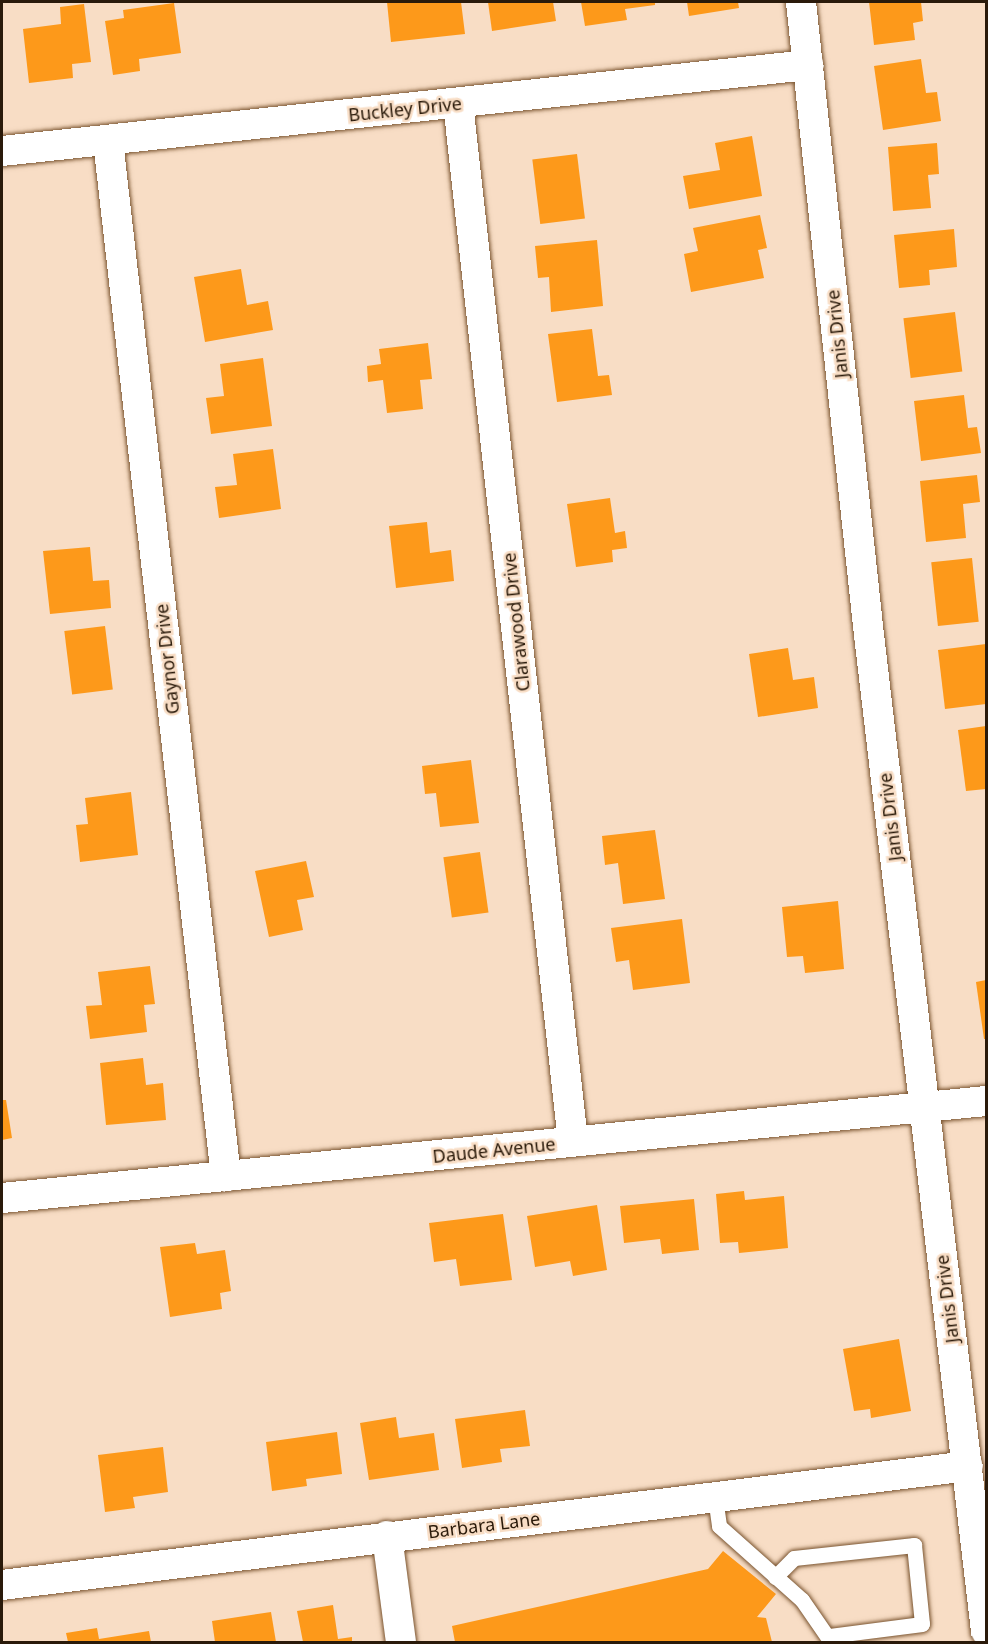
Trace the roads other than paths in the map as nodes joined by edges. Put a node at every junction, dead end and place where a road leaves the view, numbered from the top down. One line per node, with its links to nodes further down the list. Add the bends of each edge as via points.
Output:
1 (801, 2): 2 (street, Janis Drive)
2 (808, 65): 3 (street, Buckley Drive); 7 (street, Janis Drive)
3 (458, 103): 4 (street, Buckley Drive); 8 (street, Clarawood Drive)
4 (108, 141): 5 (street, Buckley Drive); 9 (street, Gaynor Drive)
5 (2, 152)
6 (987, 1101): 7 (street, Daude Avenue)
7 (924, 1107): 8 (street, Daude Avenue); 11 (street, Janis Drive)
8 (573, 1142): 9 (street, Daude Avenue)
9 (226, 1176): 10 (street, Daude Avenue)
10 (2, 1198)
11 (968, 1466): 12 (street, Barbara Lane); 16 (street, Janis Drive)
12 (715, 1497): 13 (street, Barbara Lane); 14 (lane, via 718,1526)
13 (387, 1536): 15 (street, Barbara Lane); 18 (street)
14 (775, 1577): 17 (lane, via 802,1600); 17 (lane, via 794,1558 914,1545 922,1624)
15 (2, 1585)
16 (987, 1631)
17 (829, 1639)
18 (401, 1642)

